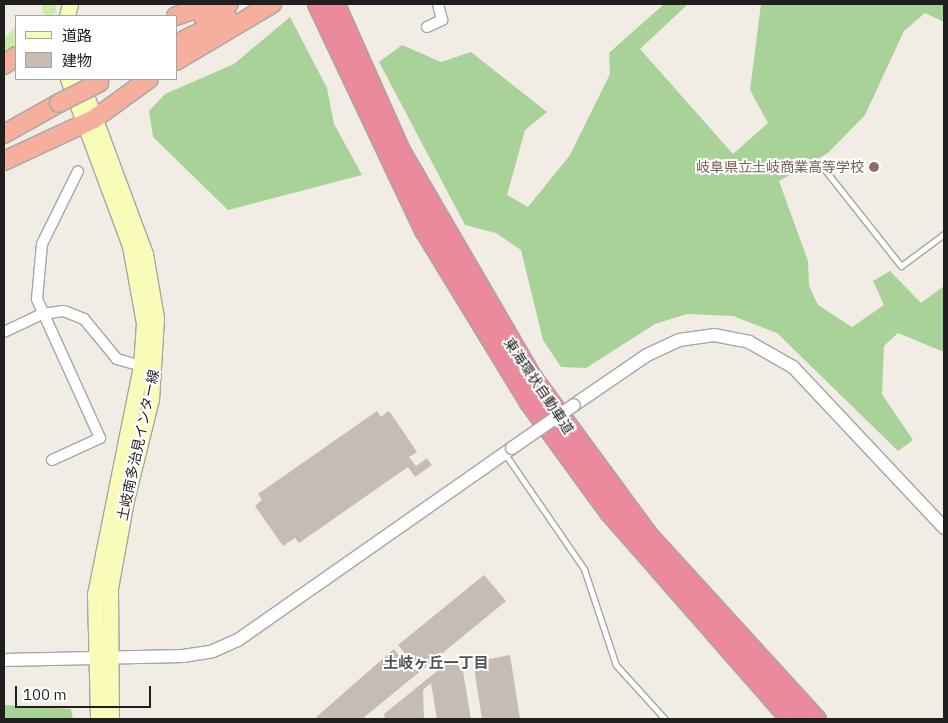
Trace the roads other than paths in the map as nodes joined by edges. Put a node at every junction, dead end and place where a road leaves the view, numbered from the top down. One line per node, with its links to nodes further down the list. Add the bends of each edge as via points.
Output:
1 (210, 4): 8 (highway)
2 (229, 4): 10 (highway)
3 (255, 4): 11 (highway)
4 (272, 4): 13 (highway)
5 (317, 4): 41 (highway, 東海環状自動車道, via 424,230 529,402 609,512)
6 (335, 4): 32 (highway, 東海環状自動車道, via 401,152 440,225)
7 (438, 4): 9 (street, via 442,20)
8 (178, 15)
9 (427, 27)
10 (178, 30)
11 (178, 43)
12 (15, 57): 14 (highway)
13 (178, 60)
14 (4, 65)
15 (15, 65): 16 (street)
16 (4, 73)
17 (68, 80): 23 (main road)
18 (80, 80): 23 (main road)
19 (97, 80): 21 (highway)
20 (147, 80): 23 (highway)
21 (57, 99): 22 (highway); 24 (highway)
22 (4, 121)
23 (89, 122): 25 (highway); 31 (main road, 土岐南多治見インター線, via 150,272 156,318)
24 (4, 134)
25 (4, 162)
26 (821, 165): 28 (lane, via 901,266)
27 (78, 171): 29 (street, via 42,244 37,299)
28 (944, 234)
29 (42, 314): 30 (street); 31 (street, via 74,313 94,328 117,360); 34 (street, via 100,438)
30 (4, 332)
31 (149, 367): 36 (main road, 土岐南多治見インター線, via 102,546)
32 (558, 416): 33 (street, bridge); 35 (street, bridge, via 647,355 679,340 714,335 749,342 793,367); 42 (highway, 東海環状自動車道, via 648,535)
33 (508, 451): 36 (street, via 238,640 213,651 183,656); 40 (lane, via 584,569 616,665)
34 (52, 460)
35 (943, 525)
36 (101, 657): 37 (street); 38 (main road, 土岐南多治見インター線); 39 (main road, 土岐南多治見インター線)
37 (4, 660)
38 (98, 719)
39 (111, 719)
40 (665, 719)
41 (790, 719)
42 (816, 719)

